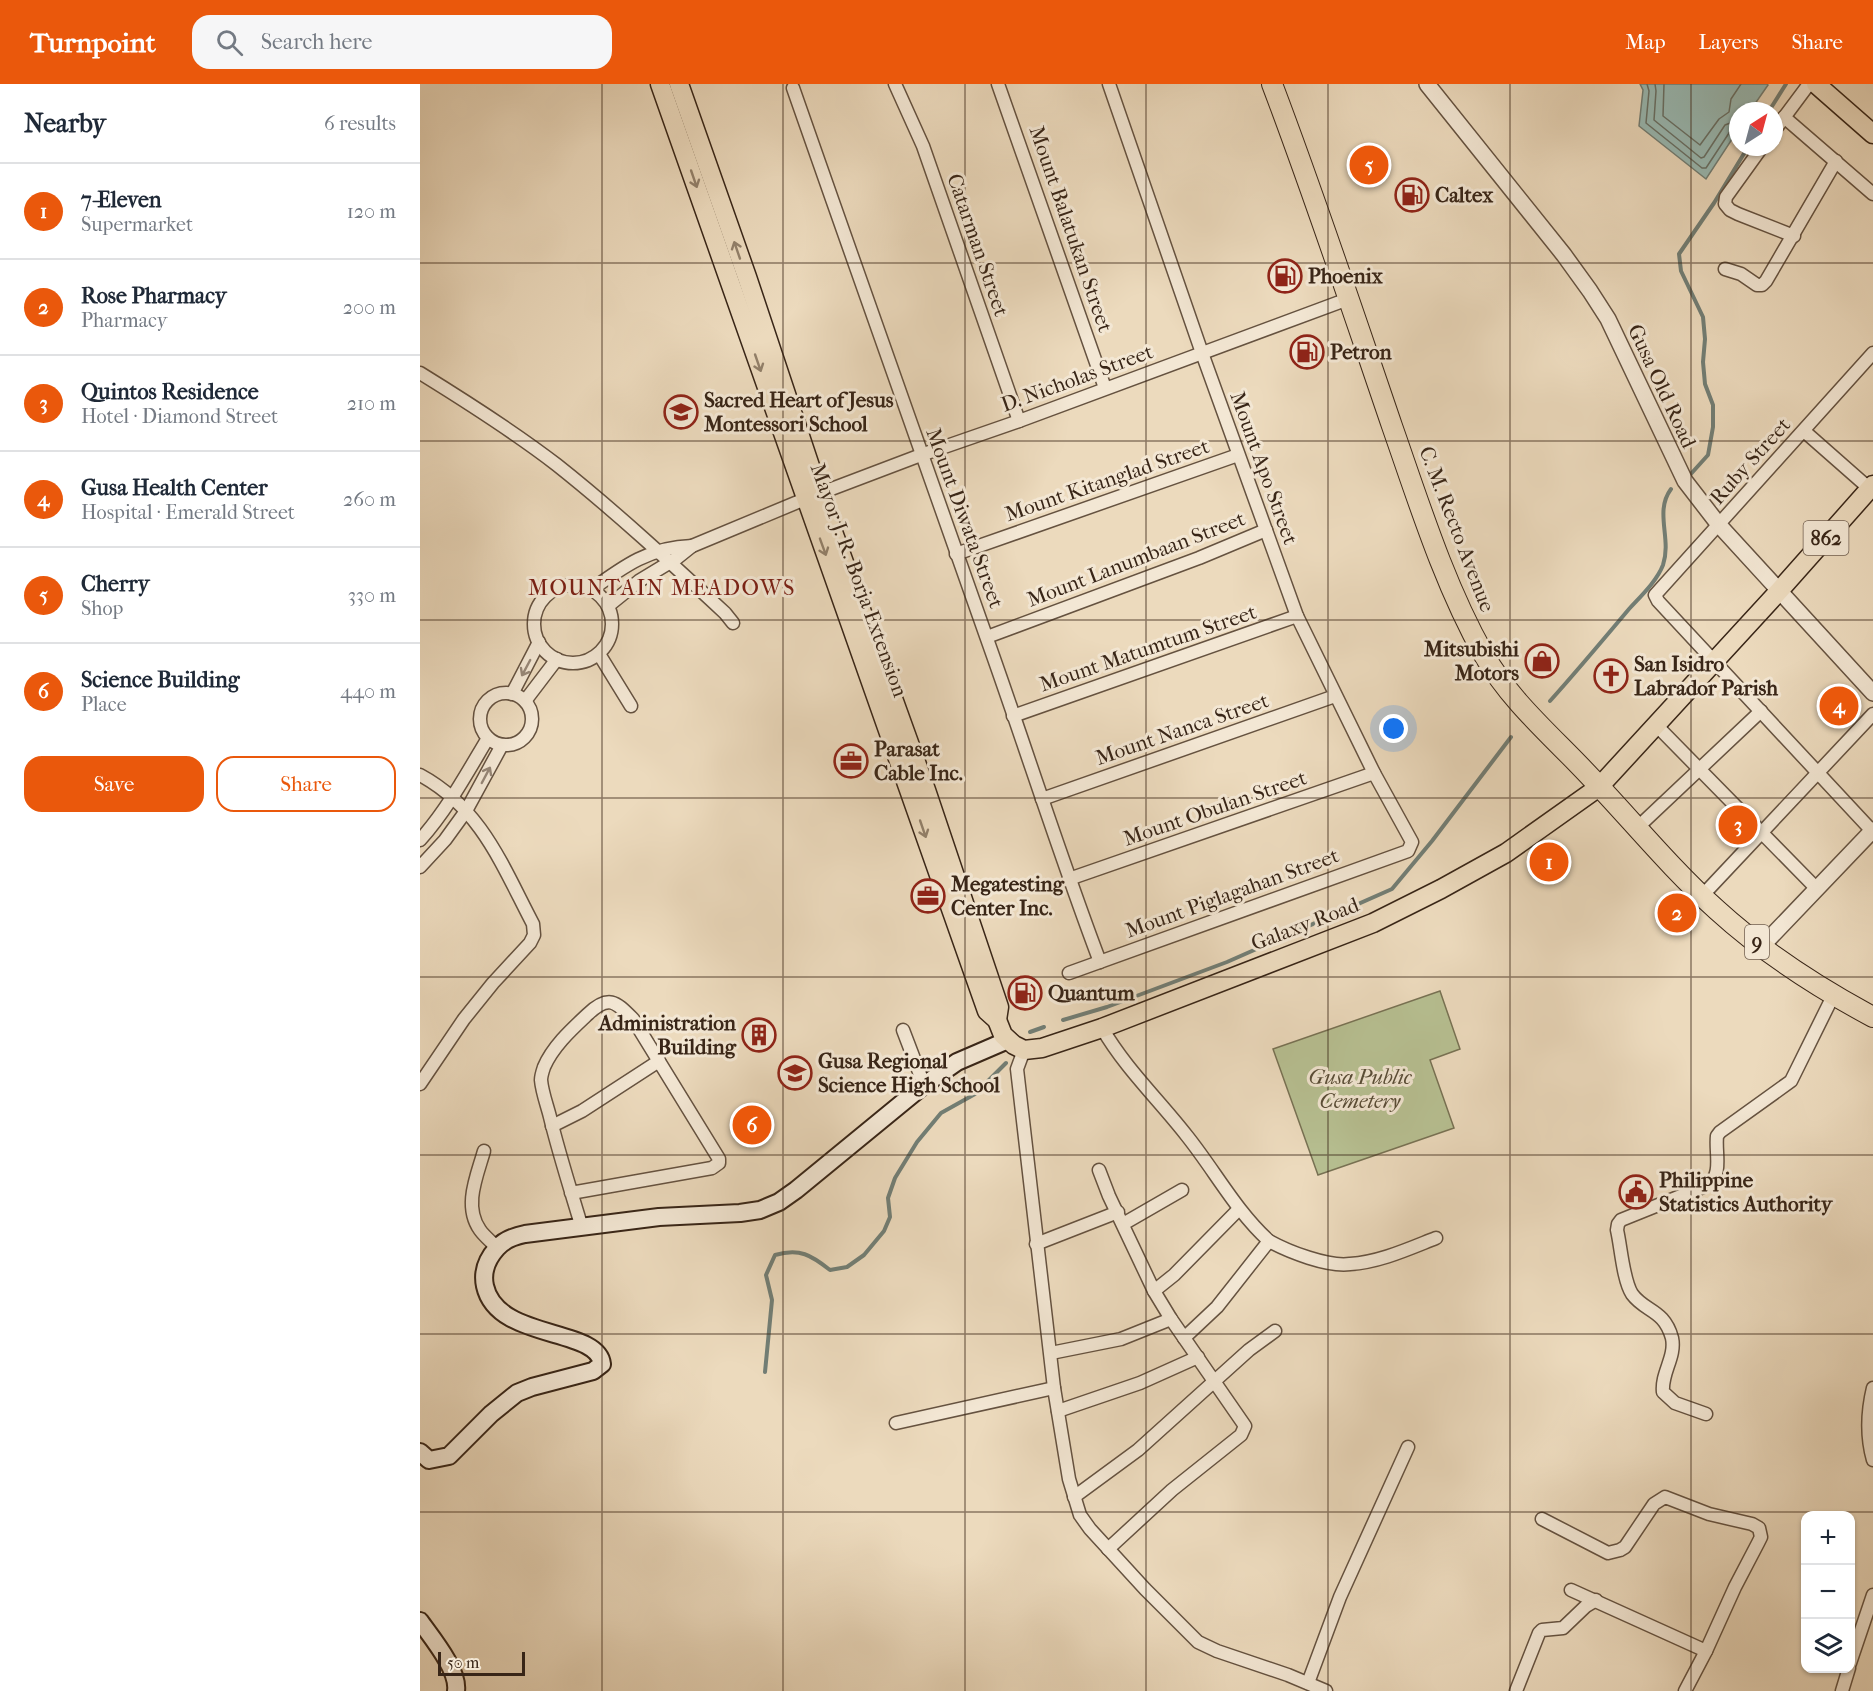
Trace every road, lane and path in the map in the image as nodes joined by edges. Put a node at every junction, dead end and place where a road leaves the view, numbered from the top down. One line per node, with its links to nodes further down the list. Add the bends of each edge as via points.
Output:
1 (660, 84): 13 (main road, Mayor J. R. Borja Extension)
2 (679, 84): 13 (main road, Mayor J. R. Borja Extension)
3 (895, 84): 24 (street, Catarman Street, via 923,146)
4 (998, 84): 23 (street, Mount Balatukan Street)
5 (1108, 84): 20 (street, Mount Apo Street)
6 (1272, 84): 19 (highway, C. M. Recto Avenue / 9)
7 (1427, 84): 30 (street, Gusa Old Road, via 1564,255 1608,318 1675,464)
8 (1809, 84): 11 (street)
9 (1816, 84): 12 (main road)
10 (793, 88): 26 (street, Mount Diwata Street)
11 (1784, 117): 15 (street)
12 (1873, 134)
13 (691, 146): 29 (main road, Mayor J. R. Borja Extension)
14 (1756, 156): 17 (street, via 1725,204 1738,214)
15 (1836, 161): 16 (street); 17 (street)
16 (1873, 194)
17 (1794, 236): 18 (street, via 1762,285)
18 (1725, 269)
19 (1348, 299): 20 (street, D. Nicholas Street); 61 (highway, C. M. Recto Avenue / 9, via 1425,521 1469,627 1513,698)
20 (1202, 353): 23 (street, D. Nicholas Street); 27 (street, Mount Apo Street)
21 (1873, 353): 25 (street, Ruby Street)
22 (420, 373): 33 (street, via 483,411 556,464)
23 (1106, 388): 24 (street, D. Nicholas Street)
24 (1019, 421): 26 (street, D. Nicholas Street)
25 (1804, 431): 28 (street); 30 (street, Ruby Street)
26 (921, 455): 29 (street, D. Nicholas Street); 34 (street, Mount Diwata Street)
27 (1238, 455): 31 (street, Mount Apo Street); 34 (street, Mount Kitanglad Street)
28 (1871, 487): 37 (main road, 862)
29 (812, 496): 32 (street, D. Nicholas Street); 81 (main road, Mayor J. R. Borja Extension, via 999,1007 997,1020)
30 (1719, 525): 37 (street, Gusa Old Road); 45 (street, Ruby Street, via 1655,595)
31 (1266, 530): 39 (street, Mount Apo Street); 41 (street, Mount Lanumbaan Street)
32 (692, 546): 33 (street); 35 (street)
33 (657, 550): 35 (street); 36 (street, via 626,564)
34 (956, 554): 41 (street, Mount Diwata Street)
35 (669, 562): 38 (street); 40 (street)
36 (591, 590): 38 (street); 42 (street, via 565,586 542,600 534,628)
37 (1779, 591): 45 (main road, 862); 46 (street, Gusa Old Road)
38 (608, 606): 43 (street, via 612,632)
39 (1297, 616): 48 (street, Mount Apo Street); 53 (street, Mount Matumtum Street)
40 (733, 623)
41 (987, 637): 53 (street, Mount Diwata Street)
42 (539, 642): 44 (street); 47 (street, one-way to 47)
43 (599, 654): 44 (street, via 580,663); 50 (street)
44 (557, 659): 49 (street)
45 (1714, 662): 51 (street); 54 (main road, 862)
46 (1873, 693)
47 (512, 694): 49 (street); 55 (street, via 495,695 483,706 480,723)
48 (1335, 696): 59 (street, Mount Apo Street); 63 (street, Mount Nanca Street)
49 (525, 701): 56 (street, via 532,715 529,731 518,742)
50 (631, 706)
51 (1761, 711): 57 (street); 58 (street)
52 (1873, 714): 58 (street)
53 (1013, 716): 63 (street, Mount Diwata Street)
54 (1656, 725): 57 (street); 61 (main road, 862)
55 (488, 738): 56 (street); 62 (street)
56 (502, 745): 64 (street, one-way to 56)
57 (1701, 770): 65 (street); 67 (street)
58 (1818, 772): 66 (street); 67 (street)
59 (1374, 773): 69 (street, Mount Apo Street, via 1412,842); 71 (street, Mount Obulan Street)
60 (420, 775): 62 (street)
61 (1599, 787): 65 (highway, C. M. Recto Avenue / 9); 79 (main road, Galaxy Road, via 1506,853 1372,923)
62 (453, 796): 64 (street); 68 (street)
63 (1042, 799): 71 (street, Mount Diwata Street)
64 (466, 811): 70 (street); 84 (street, via 495,851 534,935 524,952 464,1019)
65 (1637, 828): 73 (highway, C. M. Recto Avenue / 9)
66 (1873, 830): 72 (street)
67 (1762, 833): 72 (street); 73 (street)
68 (420, 840)
69 (1408, 851): 75 (street, Mount Piglagahan Street)
70 (420, 867)
71 (1069, 879): 75 (street, Mount Diwata Street)
72 (1816, 888): 74 (street)
73 (1702, 896): 74 (highway, C. M. Recto Avenue / 9)
74 (1762, 946): 77 (highway, C. M. Recto Avenue / 9)
75 (1100, 962): 76 (street, Mount Piglagahan Street)
76 (1069, 973)
77 (1834, 994): 78 (highway, C. M. Recto Avenue / 9); 108 (street, via 1791,1081 1720,1131 1714,1180 1618,1224 1628,1286 1633,1295 1660,1314 1671,1336 1674,1348 1663,1392 1675,1403)
78 (1873, 1017)
79 (1102, 1028): 82 (main road, Galaxy Road); 91 (street)
80 (903, 1030): 85 (street)
81 (1008, 1040): 82 (main road); 85 (main road, via 957,1062)
82 (1024, 1050): 96 (street, via 1017,1069)
83 (659, 1061): 86 (street); 86 (street, via 633,1019 619,1005 612,1001 593,1009 559,1044 544,1067 541,1079); 90 (street, via 719,1158 718,1163 712,1168)
84 (420, 1084)
85 (924, 1085): 93 (main road, via 814,1176 760,1210 659,1217)
86 (552, 1126): 90 (street)
87 (484, 1151): 97 (street, via 471,1194 472,1211 480,1230)
88 (1099, 1170): 92 (street)
89 (1182, 1190): 92 (street)
90 (572, 1193): 93 (street)
91 (1239, 1209): 95 (street); 98 (street)
92 (1121, 1218): 96 (street); 98 (street)
93 (582, 1228): 97 (main road, via 518,1235)
94 (1436, 1238): 95 (street, via 1395,1254 1347,1265 1308,1258)
95 (1269, 1241): 101 (street, via 1217,1307)
96 (1036, 1244): 102 (street)
97 (497, 1248): 111 (main road, via 486,1264 484,1278 492,1305 516,1321 589,1346 599,1354 602,1364 594,1371 517,1393 448,1456 434,1460)
98 (1154, 1291): 99 (street)
99 (1171, 1319): 101 (street); 102 (street, via 1121,1339)
100 (1275, 1331): 104 (street)
101 (1184, 1338): 103 (street)
102 (1051, 1353): 105 (street)
103 (1198, 1357): 104 (street); 107 (street, via 1140,1383)
104 (1215, 1381): 113 (street, via 1138,1450); 115 (street, via 1245,1430)
105 (1054, 1388): 107 (street); 109 (street)
106 (1873, 1388): 112 (street, via 1868,1426)
107 (1058, 1411): 113 (street)
108 (1706, 1414)
109 (896, 1423)
110 (1408, 1447): 123 (street, via 1340,1597)
111 (420, 1452)
112 (1873, 1460)
113 (1074, 1497): 115 (street, via 1080,1515)
114 (1542, 1519): 120 (street, via 1608,1554 1625,1547 1653,1504 1665,1497 1759,1528 1758,1543)
115 (1108, 1549): 123 (street, via 1198,1642)
116 (1571, 1590): 118 (street)
117 (1873, 1595): 121 (street)
118 (1596, 1600): 120 (street); 127 (street, via 1563,1629 1539,1633)
119 (420, 1621): 125 (main road, via 454,1675)
120 (1706, 1651): 124 (street)
121 (1855, 1651)
122 (1847, 1673): 128 (street)
123 (1308, 1683): 126 (street)
124 (1690, 1688)
125 (456, 1691)
126 (1326, 1691)
127 (1516, 1691)
128 (1842, 1691)

